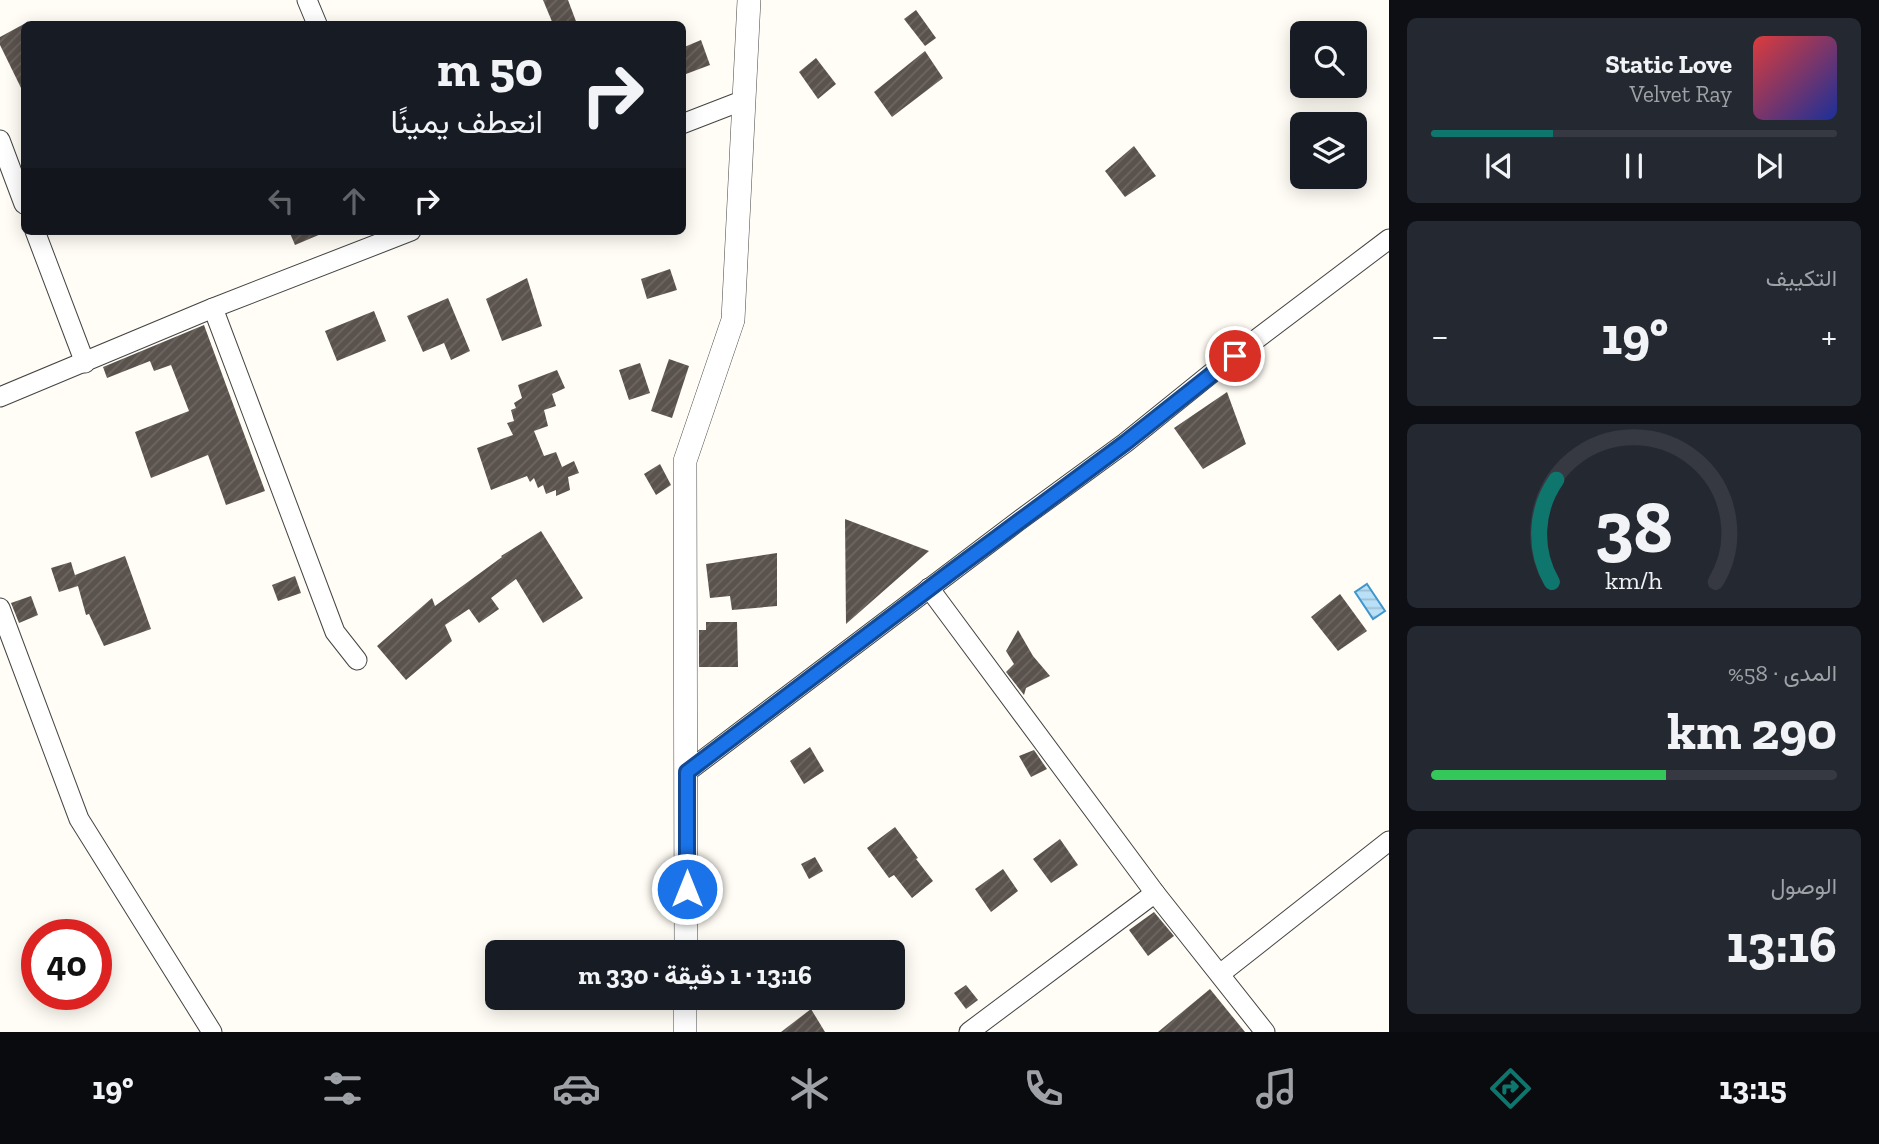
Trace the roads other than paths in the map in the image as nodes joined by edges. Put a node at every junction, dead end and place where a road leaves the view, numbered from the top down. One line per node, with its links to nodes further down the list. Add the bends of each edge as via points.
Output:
1 (307, 0): 3 (street)
2 (749, 0): 4 (street)
3 (316, 21)
4 (744, 100): 5 (street); 17 (street, via 733,320 685,461)
5 (686, 122)
6 (0, 140): 7 (street)
7 (21, 196)
8 (37, 235): 12 (street)
9 (395, 235): 11 (street)
10 (1389, 239): 14 (street)
11 (213, 308): 12 (street); 16 (street, via 335,632)
12 (85, 363): 13 (street)
13 (0, 397)
14 (929, 588): 17 (street); 19 (street)
15 (0, 608): 23 (street, via 79,820)
16 (357, 660)
17 (687, 772): 20 (street)
18 (1389, 841): 21 (street)
19 (1155, 893): 21 (street); 25 (street)
20 (686, 940)
21 (1220, 974): 26 (street)
22 (685, 1010): 24 (street)
23 (212, 1032)
24 (685, 1032)
25 (969, 1032)
26 (1265, 1032)

